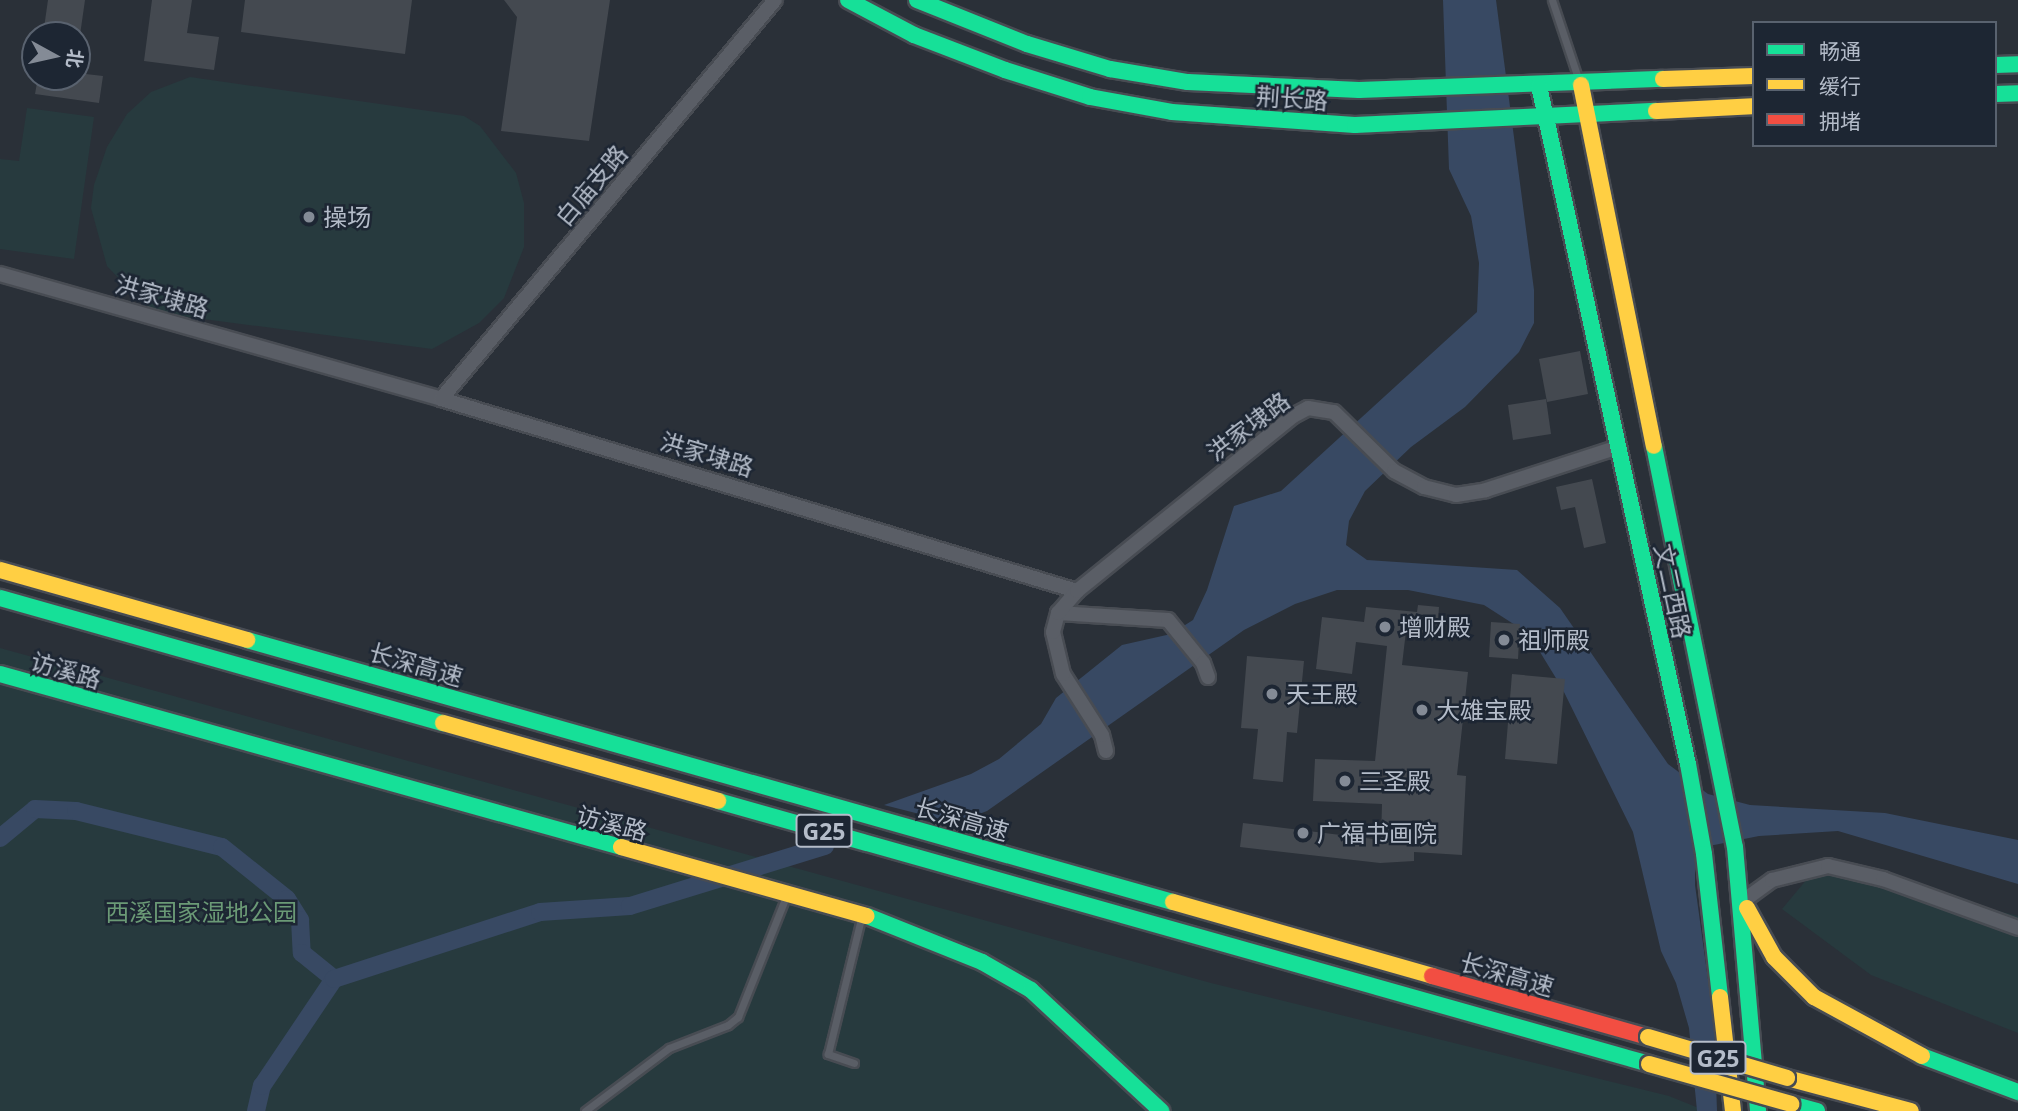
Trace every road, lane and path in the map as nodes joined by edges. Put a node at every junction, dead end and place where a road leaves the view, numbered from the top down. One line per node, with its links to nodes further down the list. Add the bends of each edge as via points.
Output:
1 (775, 0): 16 (street, 白庙支路)
2 (848, 0): 14 (main road, 荆长路, via 960,54 1090,97 1172,112 1355,125 1510,121)
3 (917, 0): 9 (main road, 荆长路, via 1027,44 1110,69 1278,89 1508,82)
4 (1552, 0): 8 (lane)
5 (2018, 64): 6 (main road)
6 (1997, 65)
7 (1752, 76): 8 (main road, 荆长路)
8 (1581, 85): 9 (main road, 荆长路); 13 (main road, 文二西路)
9 (1539, 86): 14 (main road, 文二西路)
10 (2018, 93): 11 (main road)
11 (1997, 94)
12 (1752, 106): 13 (main road, 荆长路)
13 (1586, 114): 14 (main road, 荆长路); 26 (main road, 文二西路, via 1718,757)
14 (1545, 115): 17 (main road, 文二西路)
15 (0, 274): 16 (street, 洪家埭路)
16 (441, 399): 19 (street, 洪家埭路)
17 (1618, 447): 19 (street, 洪家埭路, via 1486,490 1456,495 1424,487 1394,471 1344,421 1323,408 1293,416); 33 (main road, 文二西路, via 1704,854)
18 (0, 570): 36 (main road, 长深高速 / G25, bridge)
19 (1077, 591): 21 (street)
20 (0, 598): 35 (main road, 长深高速 / G25, bridge)
21 (1058, 613): 22 (street, via 1119,620 1142,617 1176,626); 24 (street, via 1053,632 1063,674)
22 (1205, 670)
23 (0, 674): 25 (main road, 访溪路)
24 (1106, 751)
25 (787, 893): 27 (main road, 访溪路); 31 (lane, via 738,1017 728,1026 669,1048)
26 (1743, 901): 28 (street, via 1772,880 1828,866 1883,879); 30 (main road, via 1774,957 1814,997 1905,1049); 34 (main road)
27 (862, 915): 29 (lane, via 828,1054); 32 (main road, 访溪路, via 932,939 1031,990)
28 (2018, 928)
29 (854, 1063)
30 (2018, 1092)
31 (585, 1111)
32 (1161, 1111)
33 (1733, 1111)
34 (1758, 1111)
35 (1817, 1111)
36 (1911, 1111)

